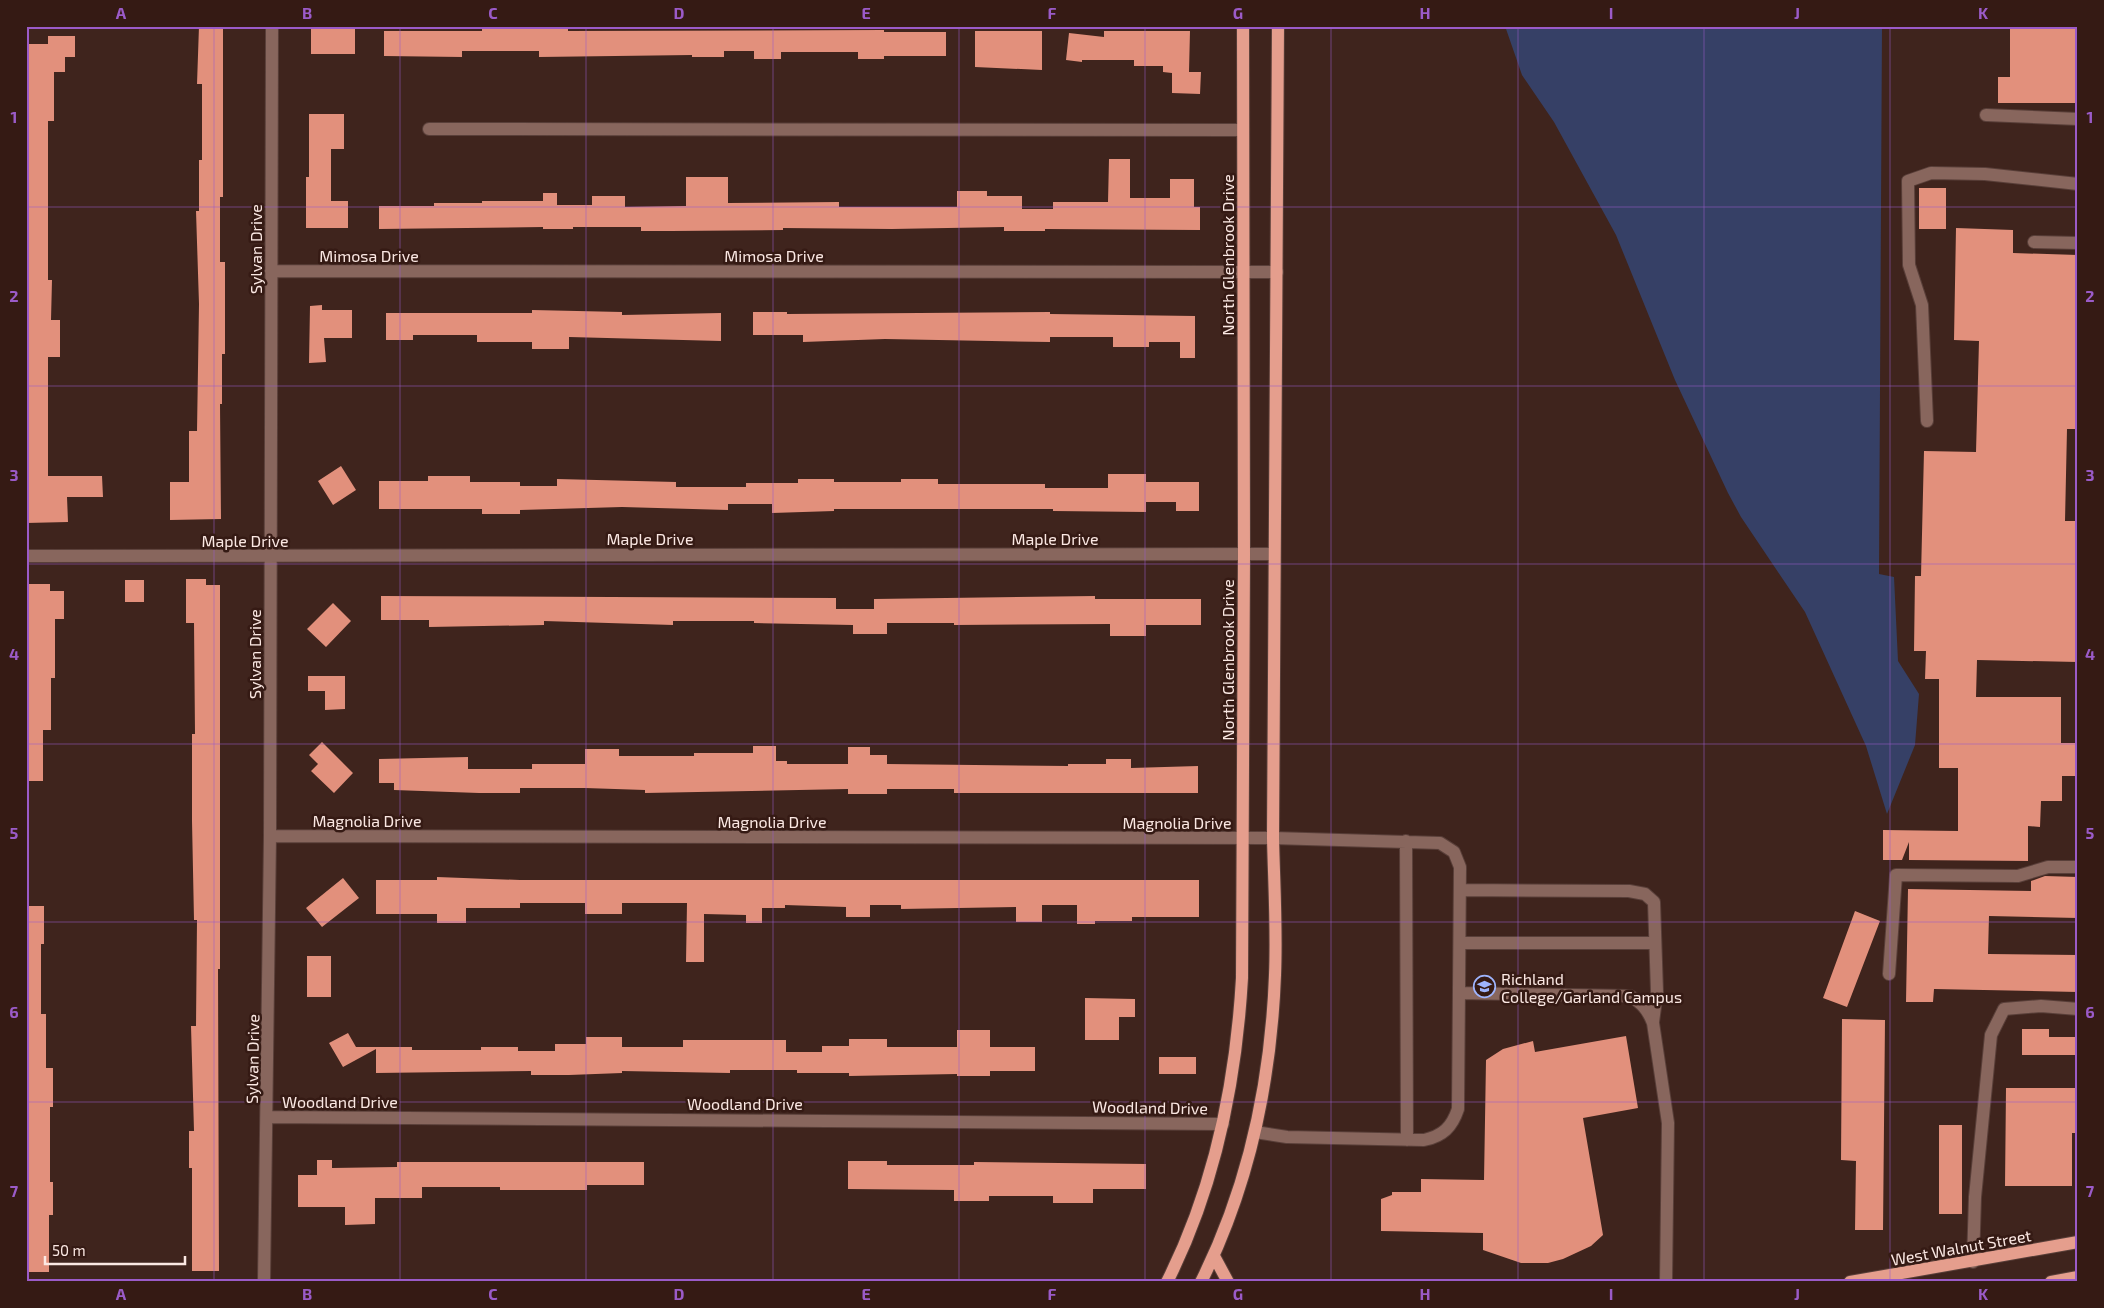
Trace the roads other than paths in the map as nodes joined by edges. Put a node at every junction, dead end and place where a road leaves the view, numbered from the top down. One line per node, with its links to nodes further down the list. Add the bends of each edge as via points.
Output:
1 (272, 26): 11 (street, Sylvan Drive)
2 (1243, 26): 7 (main road, North Glenbrook Drive)
3 (1278, 26): 13 (main road)
4 (1986, 115): 5 (street)
5 (2078, 119)
6 (429, 129): 7 (street)
7 (1243, 130): 12 (main road, North Glenbrook Drive)
8 (2078, 184): 14 (street, via 1931,173 1908,181 1909,265 1922,305)
9 (2034, 242): 10 (street)
10 (2078, 242)
11 (271, 271): 12 (street, Mimosa Drive); 18 (street, Sylvan Drive)
12 (1243, 272): 13 (street, Mimosa Drive); 15 (main road, North Glenbrook Drive)
13 (1277, 272): 16 (main road)
14 (1927, 421)
15 (1244, 554): 16 (street, Maple Drive); 18 (street, Maple Drive); 21 (main road, North Glenbrook Drive)
16 (1274, 554): 20 (main road)
17 (26, 556): 18 (street, Maple Drive)
18 (270, 556): 19 (street, Sylvan Drive)
19 (270, 836): 21 (street, Magnolia Drive); 31 (street, Sylvan Drive)
20 (1273, 838): 21 (street, Magnolia Drive); 22 (street, Magnolia Drive); 33 (main road, via 1275,973 1272,1022)
21 (1242, 839): 32 (main road, North Glenbrook Drive, via 1239,1025 1235,1068)
22 (1406, 840): 24 (street, Magnolia Drive, via 1448,846 1458,859); 34 (street)
23 (2078, 867): 27 (street, via 2048,867 2018,876 1896,876)
24 (1460, 890): 25 (street, Magnolia Drive); 26 (street, via 1630,891 1645,894 1654,902)
25 (1460, 943): 26 (street); 28 (street, Magnolia Drive)
26 (1656, 943): 30 (street, via 1657,992)
27 (1889, 974)
28 (1459, 993): 30 (street, via 1630,996 1641,1002); 34 (street, Magnolia Drive, via 1458,1109 1454,1121 1436,1138)
29 (2078, 1009): 37 (street, via 2041,1006 2004,1009 1991,1035 1975,1197)
30 (1653, 1023): 43 (street, via 1668,1122)
31 (267, 1117): 32 (street, Woodland Drive); 39 (street, Sylvan Drive)
32 (1223, 1124): 40 (main road, North Glenbrook Drive, via 1202,1197)
33 (1255, 1132): 34 (street, Magnolia Drive, via 1287,1137); 36 (main road, via 1239,1192)
34 (1407, 1140)
35 (2078, 1242): 37 (main road, West Walnut Street)
36 (1214, 1256): 41 (main road); 42 (main road)
37 (1973, 1262): 44 (main road, West Walnut Street)
38 (2078, 1276): 45 (main road)
39 (264, 1282)
40 (1166, 1282)
41 (1201, 1282)
42 (1228, 1282)
43 (1666, 1282)
44 (1850, 1282)
45 (2051, 1282)

